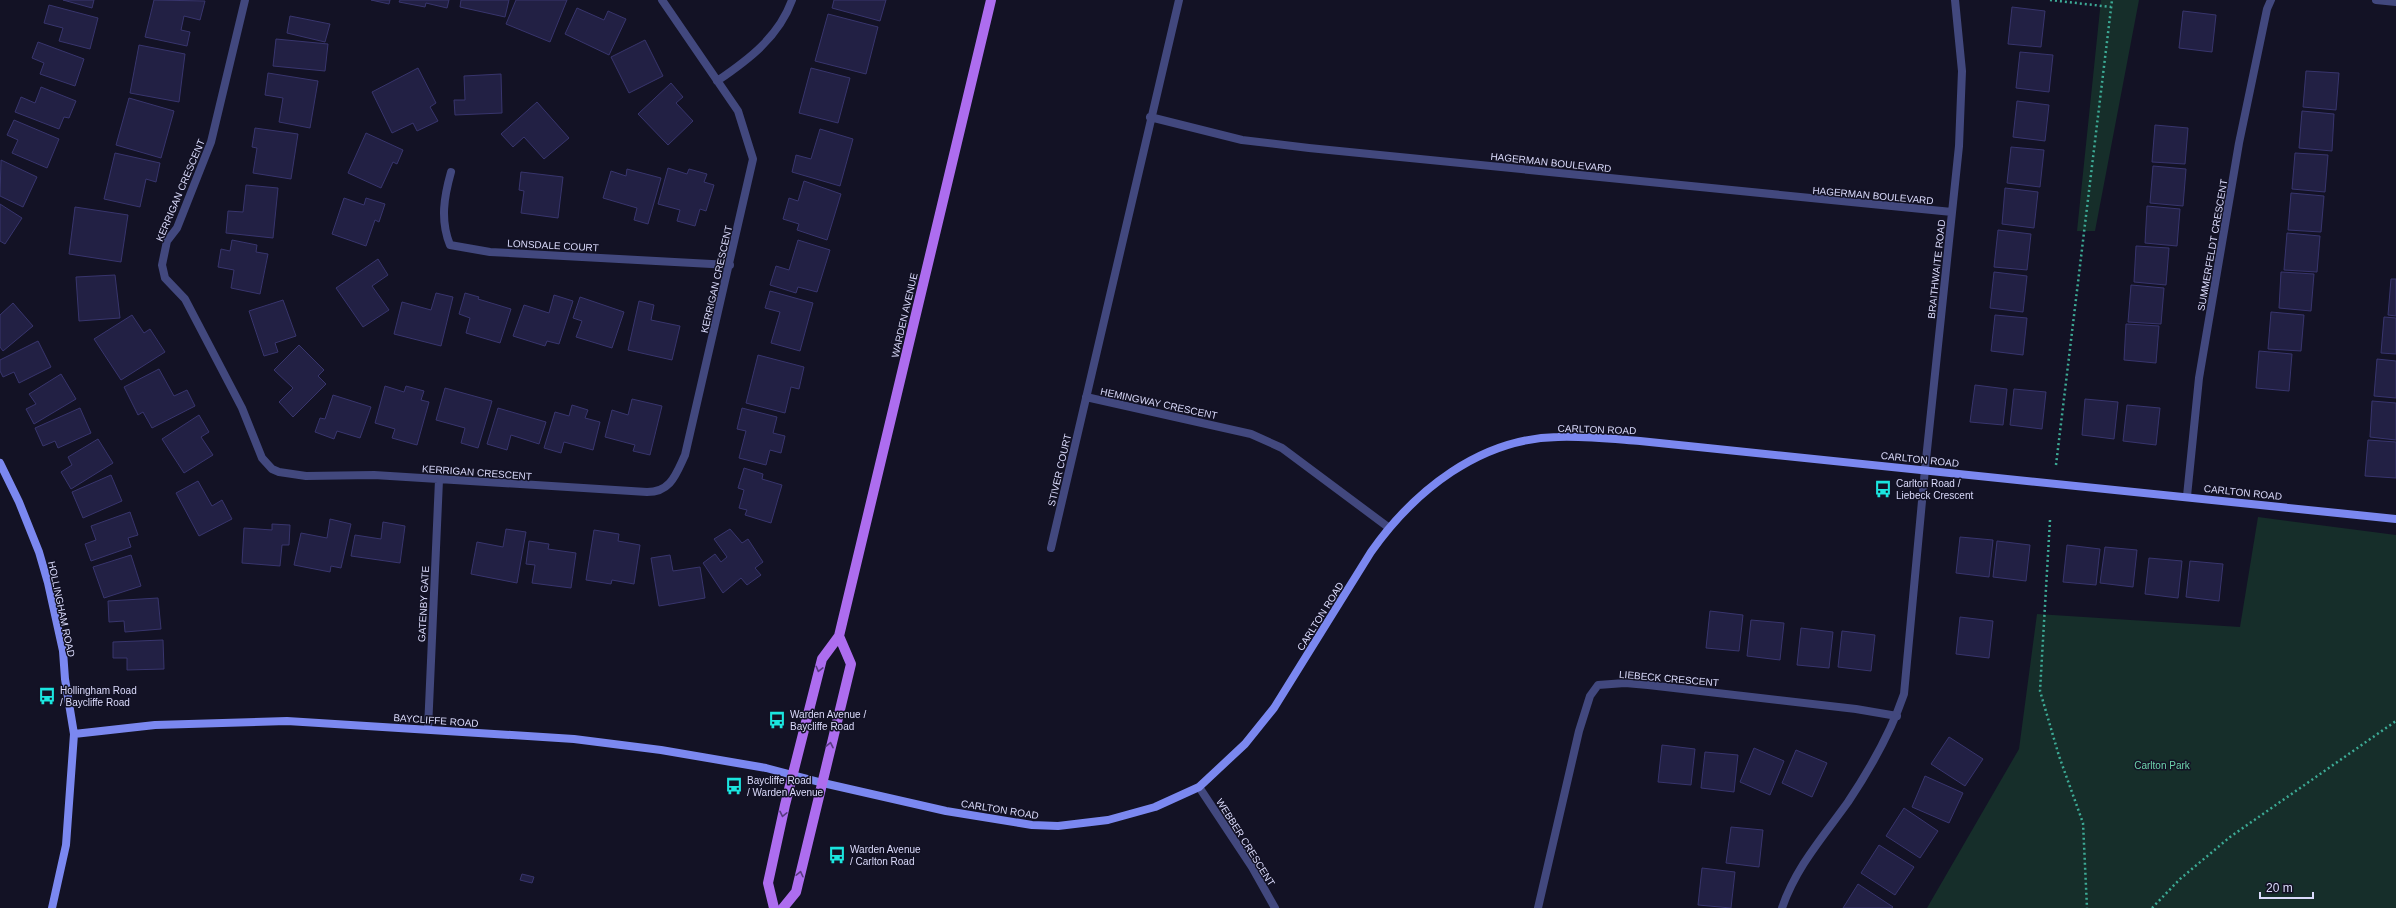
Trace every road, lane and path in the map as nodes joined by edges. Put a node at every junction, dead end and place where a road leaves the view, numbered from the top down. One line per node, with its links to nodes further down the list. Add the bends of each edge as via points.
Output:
1 (245, 0): 22 (street, KERRIGAN CRESCENT, via 211,142 177,228 168,241 162,265 165,278 184,299 242,408 257,450 272,469 306,476 374,475)
2 (662, 0): 13 (street, KERRIGAN CRESCENT)
3 (792, 0): 13 (street, via 776,29 762,46)
4 (991, 0): 28 (main road, WARDEN AVENUE)
5 (1179, 0): 14 (street)
6 (1955, 0): 16 (street, BRAITHWAITE ROAD, via 1962,95 1960,146)
7 (2050, 0): 12 (path)
8 (2112, 0): 12 (path)
9 (2271, 0): 23 (street, SUMMERFELDT CRESCENT, via 2239,143 2199,378)
10 (2376, 0): 11 (street)
11 (2396, 2)
12 (2111, 7): 20 (path)
13 (717, 81): 17 (street, KERRIGAN CRESCENT, via 738,111 753,159)
14 (1150, 117): 16 (street, HAGERMAN BOULEVARD, via 1242,140 1309,148); 18 (street, HEMINGWAY CRESCENT)
15 (452, 172): 17 (street, LONSDALE COURT, via 445,193 443,215 450,245 490,252)
16 (1952, 212): 21 (street, BRAITHWAITE ROAD)
17 (730, 265): 22 (street, KERRIGAN CRESCENT, via 685,455 674,479 658,492)
18 (1086, 397): 26 (street, HEMINGWAY CRESCENT, via 1251,434 1282,448); 27 (street, STIVER COURT)
19 (0, 463): 32 (main road, HOLLINGHAM ROAD, via 19,502 48,583 63,651)
20 (2056, 465)
21 (1925, 469): 23 (main road, CARLTON ROAD); 26 (main road, CARLTON ROAD, via 1640,441 1557,437 1522,441 1470,460 1450,472 1411,503); 29 (street, via 1904,694)
22 (439, 480): 31 (street, GATENBY GATE)
23 (2187, 496): 24 (main road, CARLTON ROAD)
24 (2396, 518)
25 (2050, 520): 42 (path, via 2040,691 2059,756 2083,823)
26 (1388, 527): 35 (main road, CARLTON ROAD, via 1274,708 1245,744)
27 (1051, 548)
28 (839, 636): 33 (main road, WARDEN AVENUE, one-way to 33, via 822,659); 34 (main road, one-way to 28, via 851,664)
29 (1897, 716): 40 (street, LIEBECK CRESCENT, via 1648,685 1598,685 1590,696 1579,731); 41 (street, via 1848,802 1797,872)
30 (2396, 721): 43 (path, via 2230,837 2180,879)
31 (428, 729): 32 (main road, BAYCLIFFE ROAD, via 287,720 156,725); 33 (main road, BAYCLIFFE ROAD, via 574,739 662,750 766,768)
32 (74, 734): 36 (main road, HOLLINGHAM ROAD, via 66,845)
33 (793, 776): 34 (main road, BAYCLIFFE ROAD); 37 (main road, WARDEN AVENUE, one-way to 37, via 768,883)
34 (823, 783): 35 (main road, CARLTON ROAD, via 946,811 1032,825 1058,826 1108,820 1137,813); 38 (main road, one-way to 34, via 796,892)
35 (1199, 787): 39 (street, WEBBER CRESCENT, via 1252,867)
36 (52, 908)
37 (774, 908)
38 (783, 908)
39 (1275, 908)
40 (1538, 908)
41 (1782, 908)
42 (2087, 908)
43 (2152, 908)

